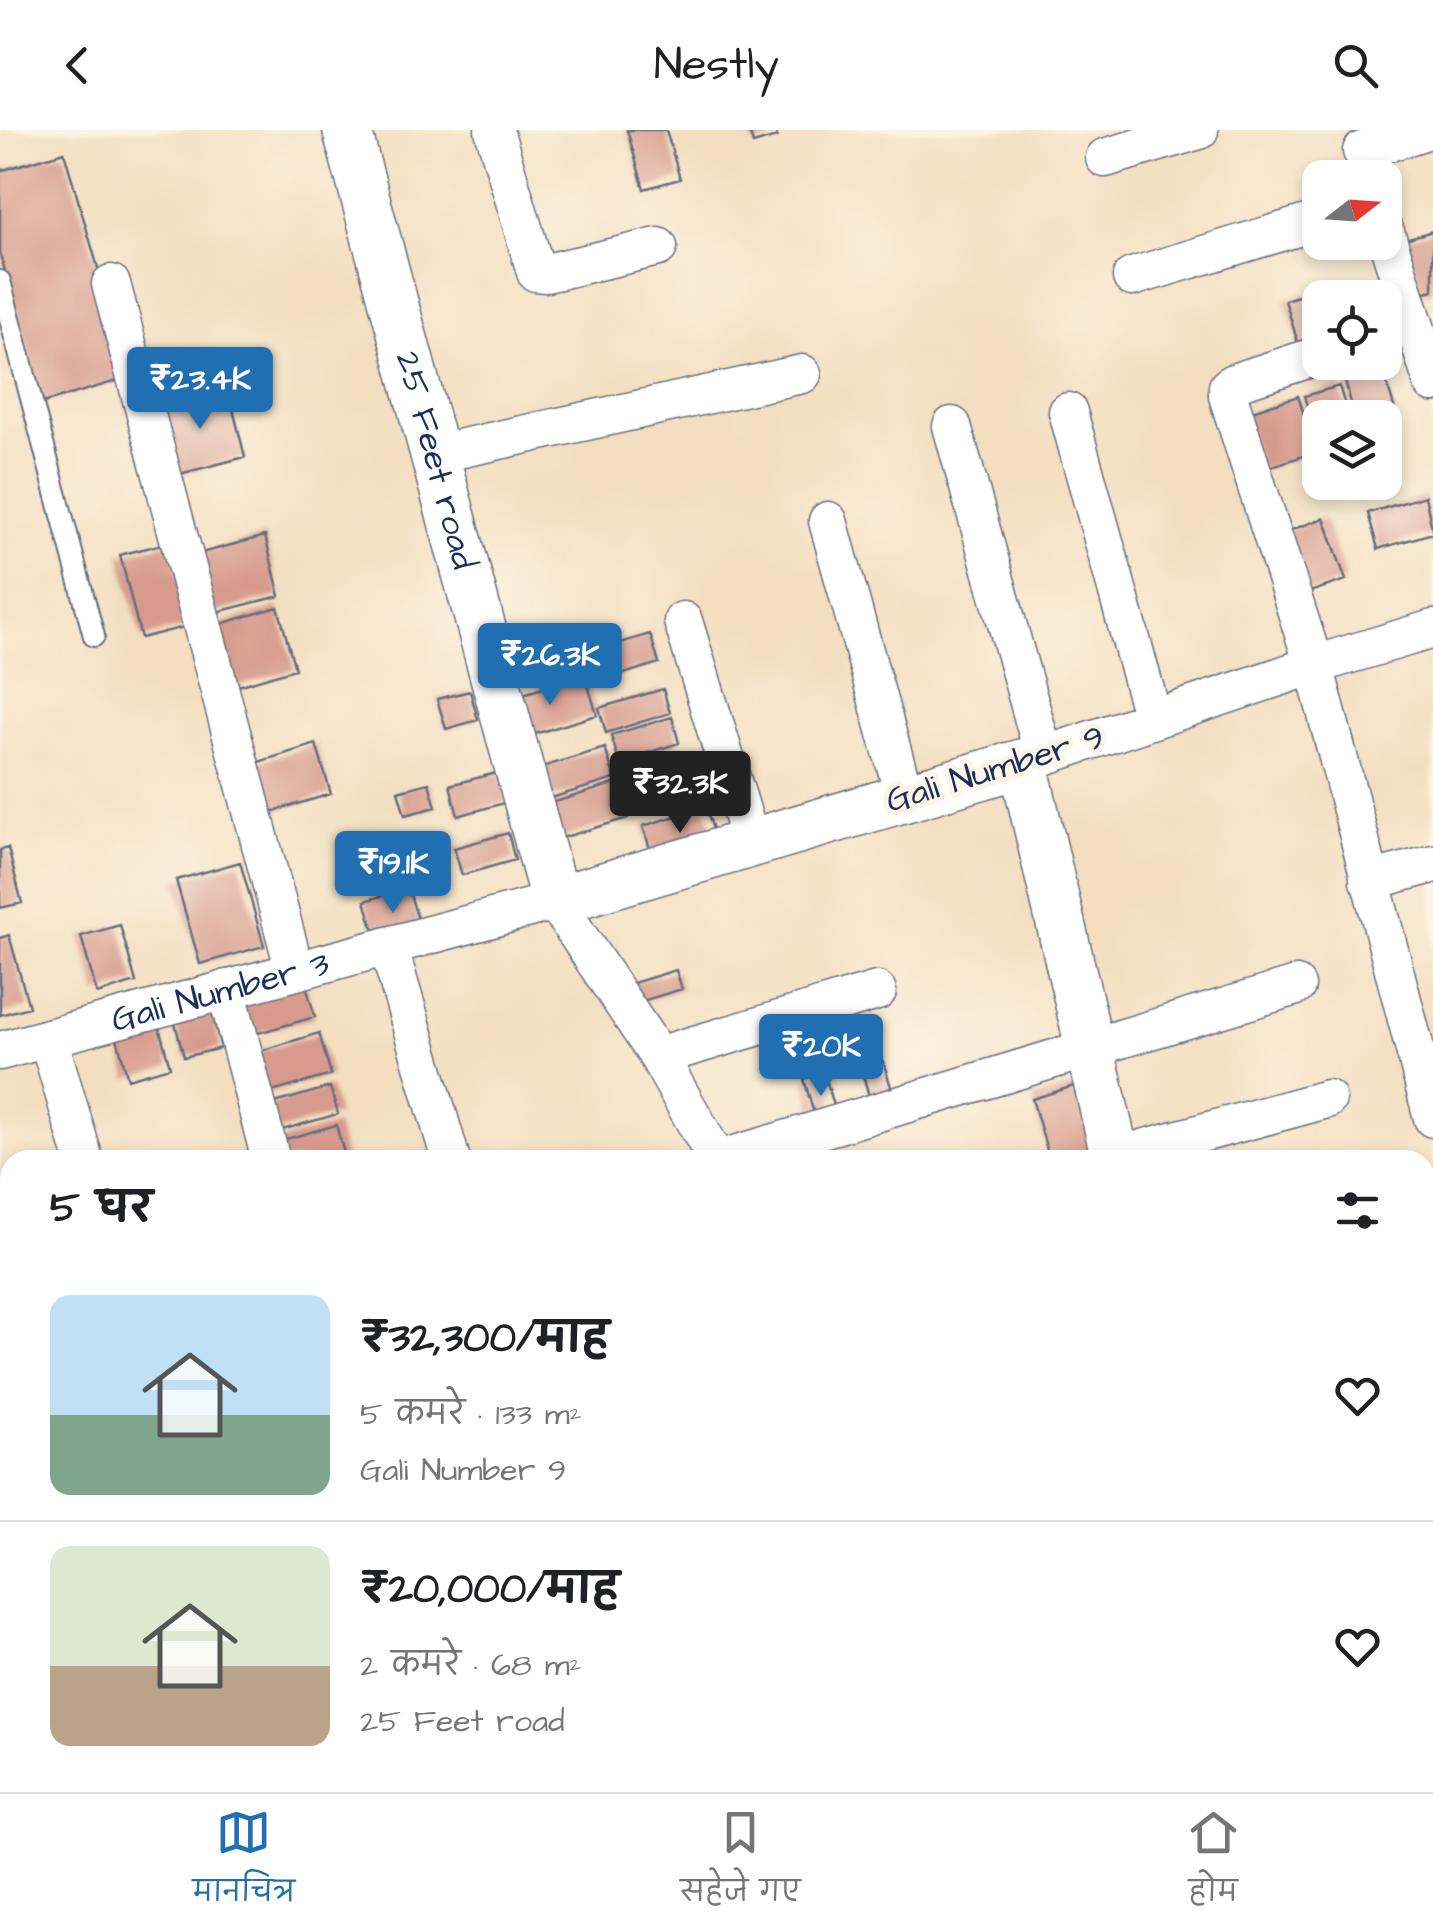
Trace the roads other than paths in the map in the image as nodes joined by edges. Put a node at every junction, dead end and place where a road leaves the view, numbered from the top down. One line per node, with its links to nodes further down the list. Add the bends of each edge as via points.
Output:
1 (347, 130): 19 (street, 25 Feet road)
2 (494, 130): 8 (street, via 536,272)
3 (1199, 130): 6 (street)
4 (1426, 130): 5 (street)
5 (1362, 153)
6 (1105, 158)
7 (1302, 225): 10 (street)
8 (658, 247)
9 (1394, 260): 13 (street)
10 (1132, 277)
11 (0, 281): 23 (lane)
12 (111, 284): 33 (street)
13 (1410, 314): 16 (street)
14 (1302, 360): 24 (street, via 1228,387)
15 (802, 374): 19 (street)
16 (1433, 383)
17 (1068, 412): 25 (street)
18 (952, 426): 26 (street)
19 (435, 454): 31 (street, 25 Feet road)
20 (828, 521): 27 (street)
21 (683, 621): 28 (street)
22 (1432, 635): 24 (street, Gali Number 9)
23 (94, 636)
24 (1314, 665): 25 (street, Gali Number 9); 30 (street)
25 (1153, 719): 26 (street, Gali Number 9)
26 (1034, 760): 27 (street, Gali Number 9); 38 (street)
27 (905, 798): 28 (street, Gali Number 9)
28 (751, 843): 31 (street, Gali Number 9)
29 (1433, 864): 30 (street)
30 (1369, 882): 42 (street)
31 (555, 900): 32 (street, Gali Number 3); 40 (street, 25 Feet road)
32 (388, 946): 33 (street, Gali Number 3); 45 (street)
33 (294, 971): 35 (street, Gali Number 3)
34 (1296, 986): 38 (street)
35 (226, 989): 37 (street, Gali Number 3); 44 (street)
36 (877, 991): 40 (street)
37 (48, 1038): 39 (street, Gali Number 3); 43 (street)
38 (1090, 1049): 47 (street); 48 (street)
39 (0, 1051)
40 (658, 1056): 46 (street, 25 Feet road)
41 (1326, 1099): 49 (street)
42 (1433, 1118)
43 (81, 1150)
44 (268, 1150)
45 (448, 1150)
46 (712, 1150)
47 (752, 1150)
48 (1109, 1150)
49 (1143, 1150)

